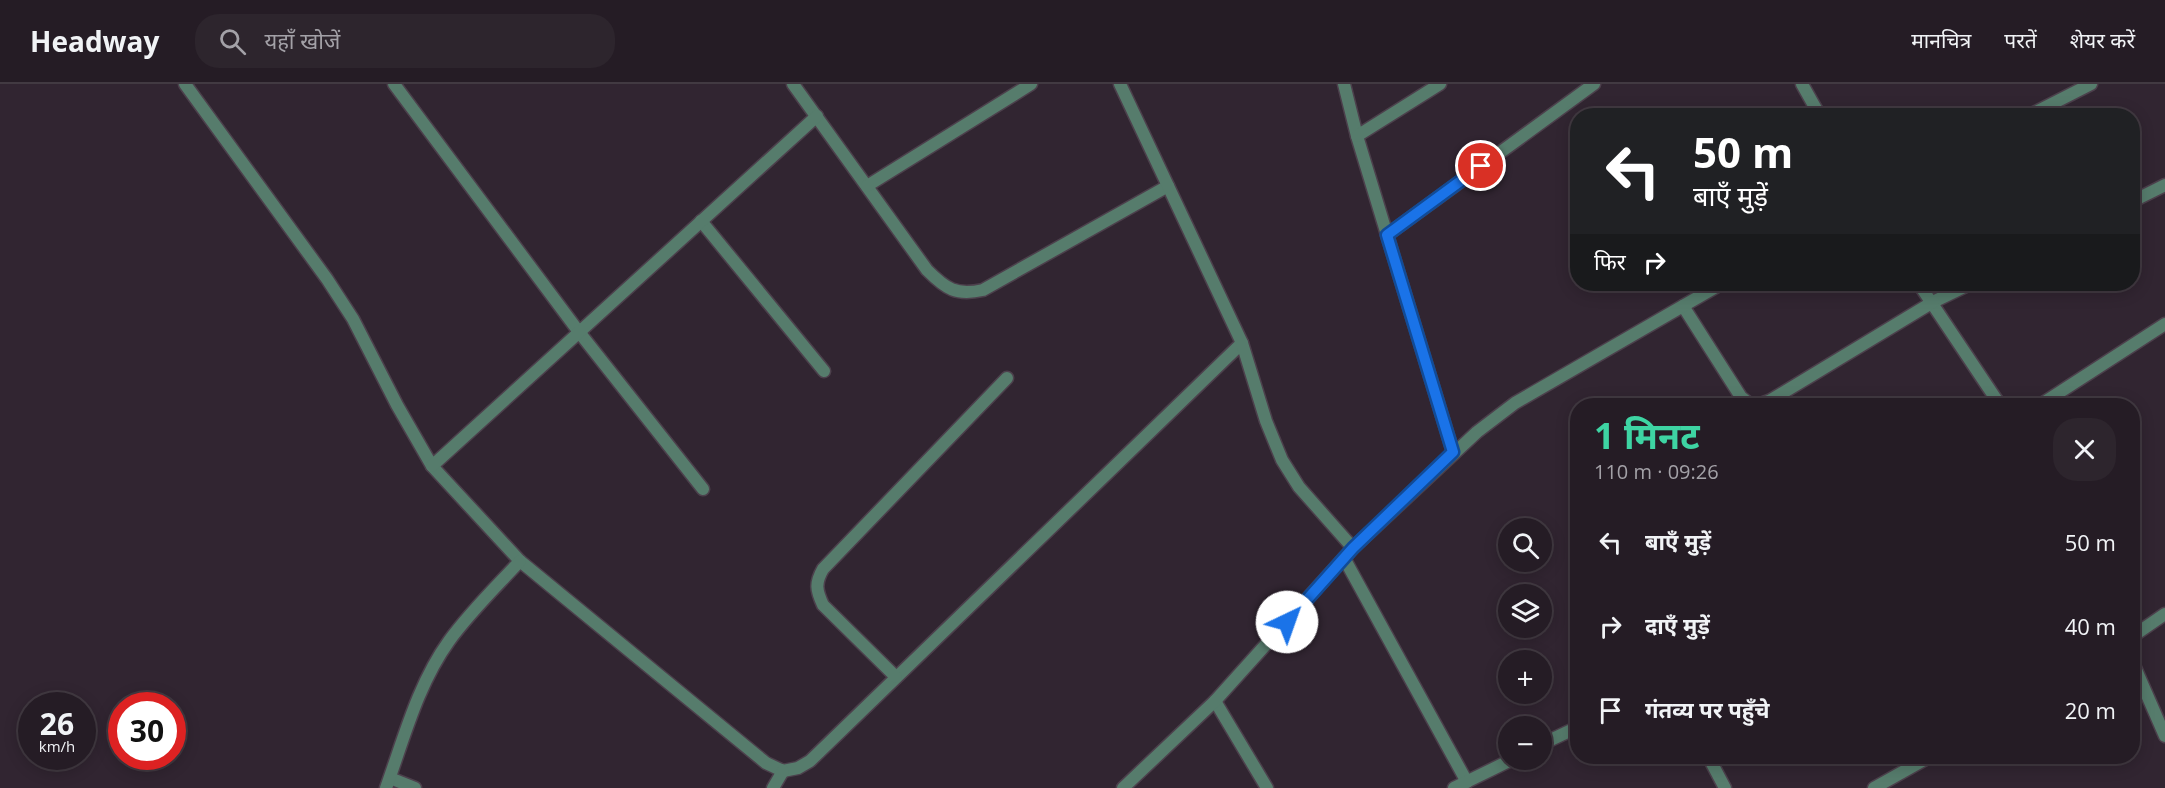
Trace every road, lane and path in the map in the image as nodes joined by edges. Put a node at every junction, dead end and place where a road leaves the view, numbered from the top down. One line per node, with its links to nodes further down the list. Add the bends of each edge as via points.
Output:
1 (185, 84): 36 (street, via 327,279)
2 (394, 84): 27 (street)
3 (794, 84): 13 (street)
4 (1031, 84): 16 (street)
5 (1120, 84): 17 (street)
6 (1344, 84): 14 (street)
7 (1440, 84): 14 (street)
8 (1594, 84): 20 (street)
9 (1802, 84): 11 (street)
10 (2091, 84): 12 (street)
11 (1816, 108)
12 (2044, 108)
13 (817, 117): 16 (street); 19 (street)
14 (1357, 136): 20 (street)
15 (2165, 185): 18 (street)
16 (867, 186): 17 (street, via 927,270 942,285 967,294 983,290)
17 (1168, 186): 28 (street)
18 (2140, 198)
19 (701, 221): 27 (street); 29 (street)
20 (1387, 235): 35 (street)
21 (1709, 291): 25 (street)
22 (1924, 291): 24 (street)
23 (1956, 291): 24 (street)
24 (1933, 302): 32 (street); 33 (street)
25 (1683, 306): 31 (street); 35 (street, via 1515,403)
26 (2165, 324): 34 (street)
27 (579, 332): 36 (street); 37 (street)
28 (1242, 343): 38 (street, via 1282,460 1299,487); 43 (street)
29 (824, 371)
30 (1006, 378): 43 (street, via 823,569 817,580 823,604)
31 (1742, 398)
32 (1775, 398)
33 (1995, 398)
34 (2051, 398)
35 (1453, 452): 38 (street)
36 (432, 466): 40 (street)
37 (703, 489)
38 (1353, 548): 39 (street)
39 (1344, 558): 45 (street); 53 (street)
40 (520, 561): 52 (street, via 766,763); 54 (street, via 456,633 436,662 420,693)
41 (2165, 614): 42 (street)
42 (2140, 631)
43 (896, 677): 52 (street, via 810,762)
44 (2140, 679): 47 (street)
45 (1215, 701): 57 (street); 58 (street)
46 (1570, 730): 48 (street)
47 (2165, 735)
48 (1552, 739)
49 (1712, 764): 60 (street)
50 (1917, 764): 61 (street)
51 (1498, 766): 53 (street)
52 (783, 771): 56 (street)
53 (1467, 782): 59 (street)
54 (388, 783): 55 (street)
55 (415, 788)
56 (773, 788)
57 (1123, 788)
58 (1267, 788)
59 (1454, 788)
60 (1725, 788)
61 (1874, 788)

